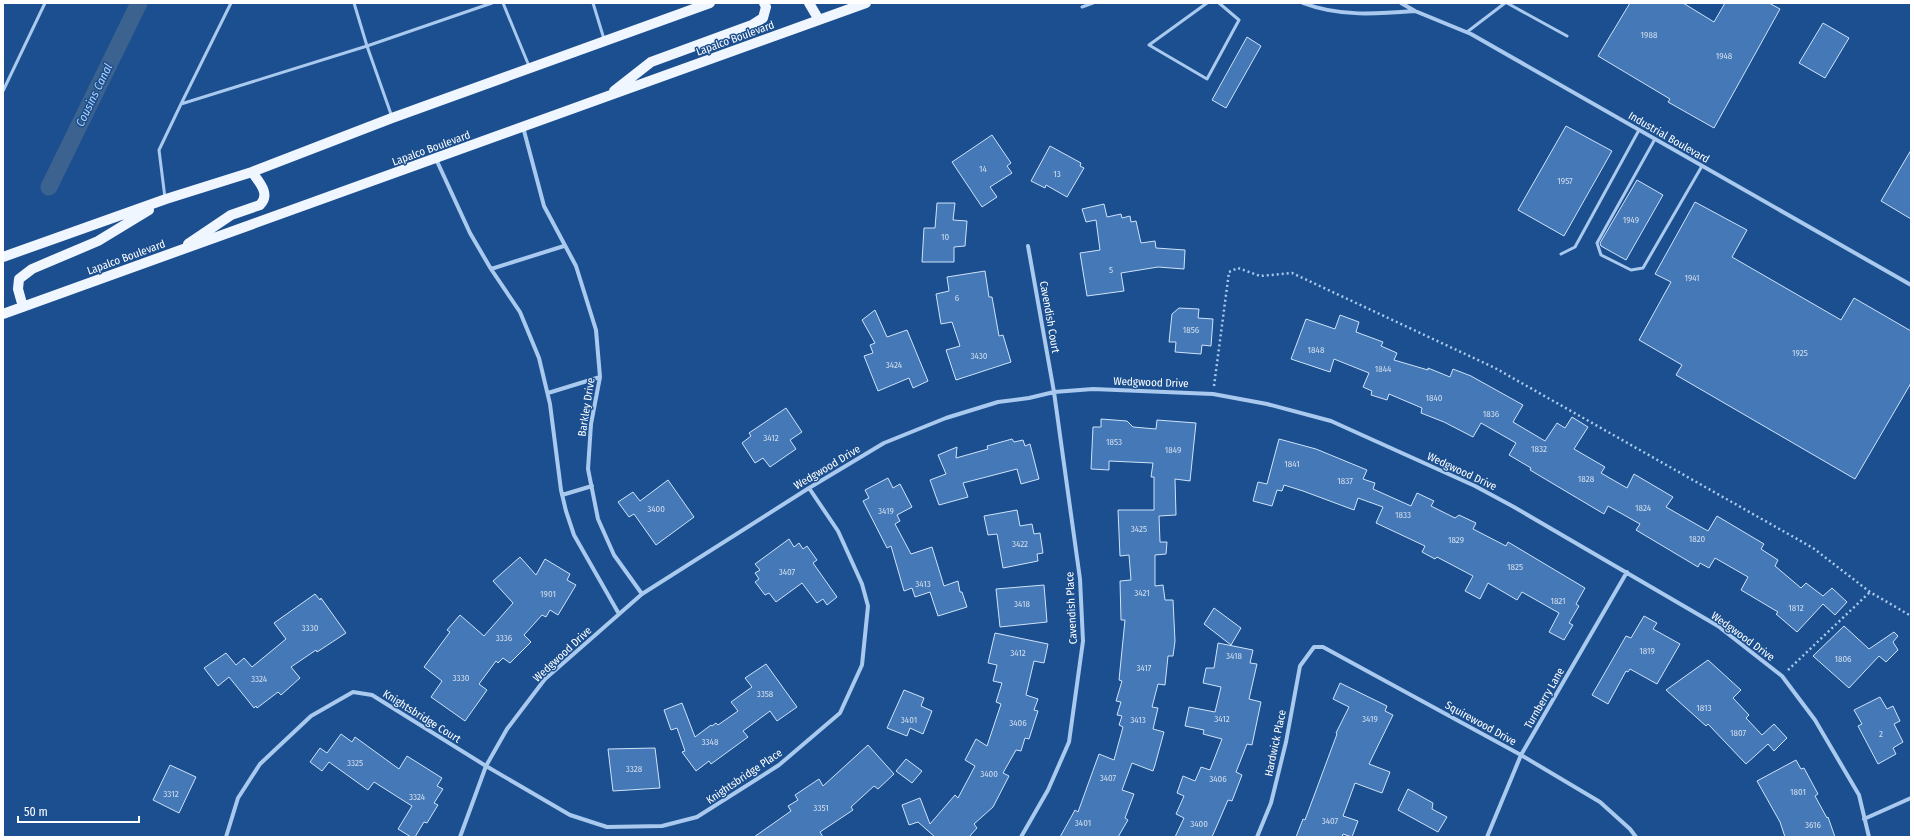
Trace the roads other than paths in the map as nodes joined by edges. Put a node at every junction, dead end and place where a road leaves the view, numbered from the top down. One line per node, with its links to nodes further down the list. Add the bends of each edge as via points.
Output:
1 (45, 3): 25 (lane)
2 (231, 3): 27 (lane)
3 (354, 3): 23 (lane)
4 (492, 3): 23 (lane)
5 (503, 3): 24 (lane)
6 (592, 3): 22 (lane)
7 (710, 3): 22 (main road)
8 (764, 3): 26 (main road, via 766,7 763,18 752,26 651,62)
9 (809, 3): 19 (main road)
10 (866, 3): 19 (main road, Lapalco Boulevard)
11 (1093, 3): 17 (lane)
12 (1207, 3): 13 (lane, via 1149,45 1207,79 1239,20)
13 (1219, 3)
14 (1303, 3): 18 (street, Industrial Boulevard, via 1313,7 1354,13)
15 (1401, 3): 18 (street, Industrial Boulevard)
16 (1506, 3): 20 (lane); 21 (lane)
17 (1082, 7)
18 (1415, 11): 20 (street, Industrial Boulevard)
19 (819, 20): 26 (main road, Lapalco Boulevard)
20 (1466, 32): 30 (street, Industrial Boulevard)
21 (1568, 36)
22 (604, 41): 24 (main road)
23 (367, 46): 27 (lane); 28 (lane)
24 (530, 69): 28 (main road)
25 (3, 91)
26 (606, 97): 29 (main road, Lapalco Boulevard)
27 (181, 104): 35 (lane, via 159,150)
28 (392, 118): 34 (main road)
29 (523, 127): 32 (main road, Lapalco Boulevard); 36 (street, Barkley Drive, via 544,206)
30 (1639, 130): 31 (street, Industrial Boulevard); 39 (lane, via 1575,247)
31 (1655, 139): 33 (street, Industrial Boulevard); 33 (lane, via 1597,244 1601,255 1631,270 1643,268)
32 (436, 159): 38 (main road, Lapalco Boulevard); 41 (street, via 470,233)
33 (1702, 166): 42 (street, Industrial Boulevard)
34 (252, 172): 35 (main road); 38 (main road, via 263,188 263,202 231,215)
35 (166, 199): 40 (main road); 43 (main road, via 98,241 32,269 20,278 18,289)
36 (564, 246): 41 (street); 45 (street, Barkley Drive, via 576,266 596,330)
37 (1028, 246): 46 (street, Cavendish Court)
38 (175, 253): 43 (main road, Lapalco Boulevard)
39 (1561, 254)
40 (3, 257)
41 (491, 269): 47 (street, via 520,312 539,358)
42 (1911, 285)
43 (23, 307): 44 (main road, Lapalco Boulevard)
44 (3, 314)
45 (600, 377): 47 (street); 48 (street, Barkley Drive, via 591,424 588,469)
46 (1054, 392): 49 (street, Wedgwood Drive, via 998,402 946,418 884,443); 51 (street, Wedgwood Drive, via 1101,389 1213,394 1267,404 1331,421 1475,486); 61 (street, Cavendish Place, via 1080,578 1083,641 1069,742 1048,790)
47 (548, 393): 50 (street)
48 (592, 486): 50 (street); 52 (street, Barkley Drive, via 598,519 614,555)
49 (809, 488): 52 (street, Wedgwood Drive); 56 (street, Knightsbridge Place, via 838,531 862,584 868,606 862,665 840,713 779,765 697,817 662,826 607,827 570,815)
50 (562, 495): 53 (street, via 574,535)
51 (1627, 572): 55 (street, Turnberry Lane); 58 (street, Wedgwood Drive, via 1718,626 1782,676 1815,720 1859,795)
52 (642, 594): 53 (street, Wedgwood Drive)
53 (619, 614): 56 (street, Wedgwood Drive, via 545,679 507,729)
54 (1309, 653): 55 (street, Squirewood Drive, via 1314,648 1323,647); 62 (street, Hardwick Place, via 1300,666 1271,803)
55 (1521, 755): 63 (street, Turnberry Lane); 64 (street, Squirewood Drive, via 1600,802)
56 (486, 766): 59 (street, Knightsbridge Court, via 372,695 353,692 311,716 260,764 238,798); 60 (street, Wedgwood Drive)
57 (1911, 798): 58 (street)
58 (1864, 819): 65 (street, Wedgwood Drive)
59 (226, 837)
60 (460, 837)
61 (1020, 837)
62 (1257, 837)
63 (1487, 837)
64 (1636, 837)
65 (1869, 837)

